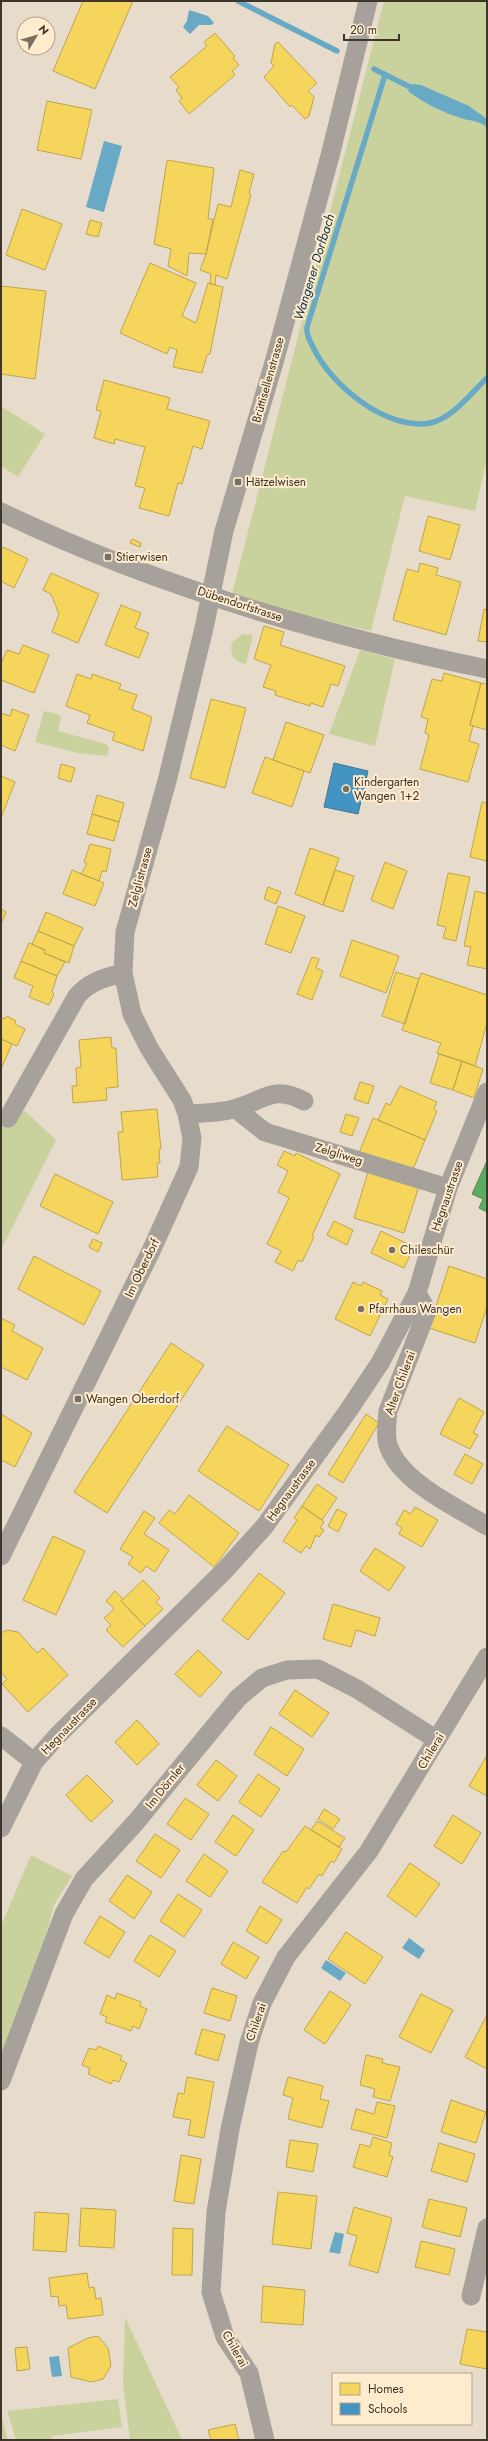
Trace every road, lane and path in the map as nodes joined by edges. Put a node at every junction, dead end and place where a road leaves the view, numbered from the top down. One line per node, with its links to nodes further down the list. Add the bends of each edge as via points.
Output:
1 (368, 1): 3 (street, Brüttisellenstrasse, via 331,152 281,337 224,531)
2 (1, 512): 3 (street, Dübendorfstrasse, via 108,557)
3 (210, 595): 4 (street, Dübendorfstrasse, via 256,611); 5 (street, Zelglistrasse, via 167,781 125,932)
4 (487, 668)
5 (123, 973): 9 (street, Im Oberdorf, via 132,1014 149,1048 182,1100); 10 (street, via 95,980 77,996)
6 (487, 1092): 11 (street, Hegnaustrasse)
7 (304, 1100): 8 (street, via 288,1092 276,1093)
8 (236, 1108): 9 (street); 11 (street, Zelgliweg, via 265,1132)
9 (187, 1114): 14 (street, Im Oberdorf, via 192,1138 189,1167 148,1258)
10 (8, 1118)
11 (448, 1188): 12 (street, Hegnaustrasse)
12 (417, 1293): 13 (street, Alter Chilerai, via 427,1311 388,1411 388,1446 414,1479); 18 (street, Hegnaustrasse, via 380,1363 264,1527 223,1572 58,1735)
13 (487, 1526)
14 (1, 1556)
15 (487, 1657): 17 (street, Chilerai)
16 (1, 1736): 18 (street)
17 (437, 1740): 20 (street, Im Dörnler, via 357,1689 318,1669 287,1670 262,1678 238,1698 136,1822 84,1879 64,1914); 23 (street, Chilerai, via 369,1851 280,1968 262,2004 244,2060 216,2212 211,2292 225,2337 249,2373)
18 (34, 1762): 19 (street, Hegnaustrasse)
19 (1, 1828)
20 (1, 2081)
21 (487, 2228): 22 (street)
22 (471, 2296)
23 (266, 2440)

